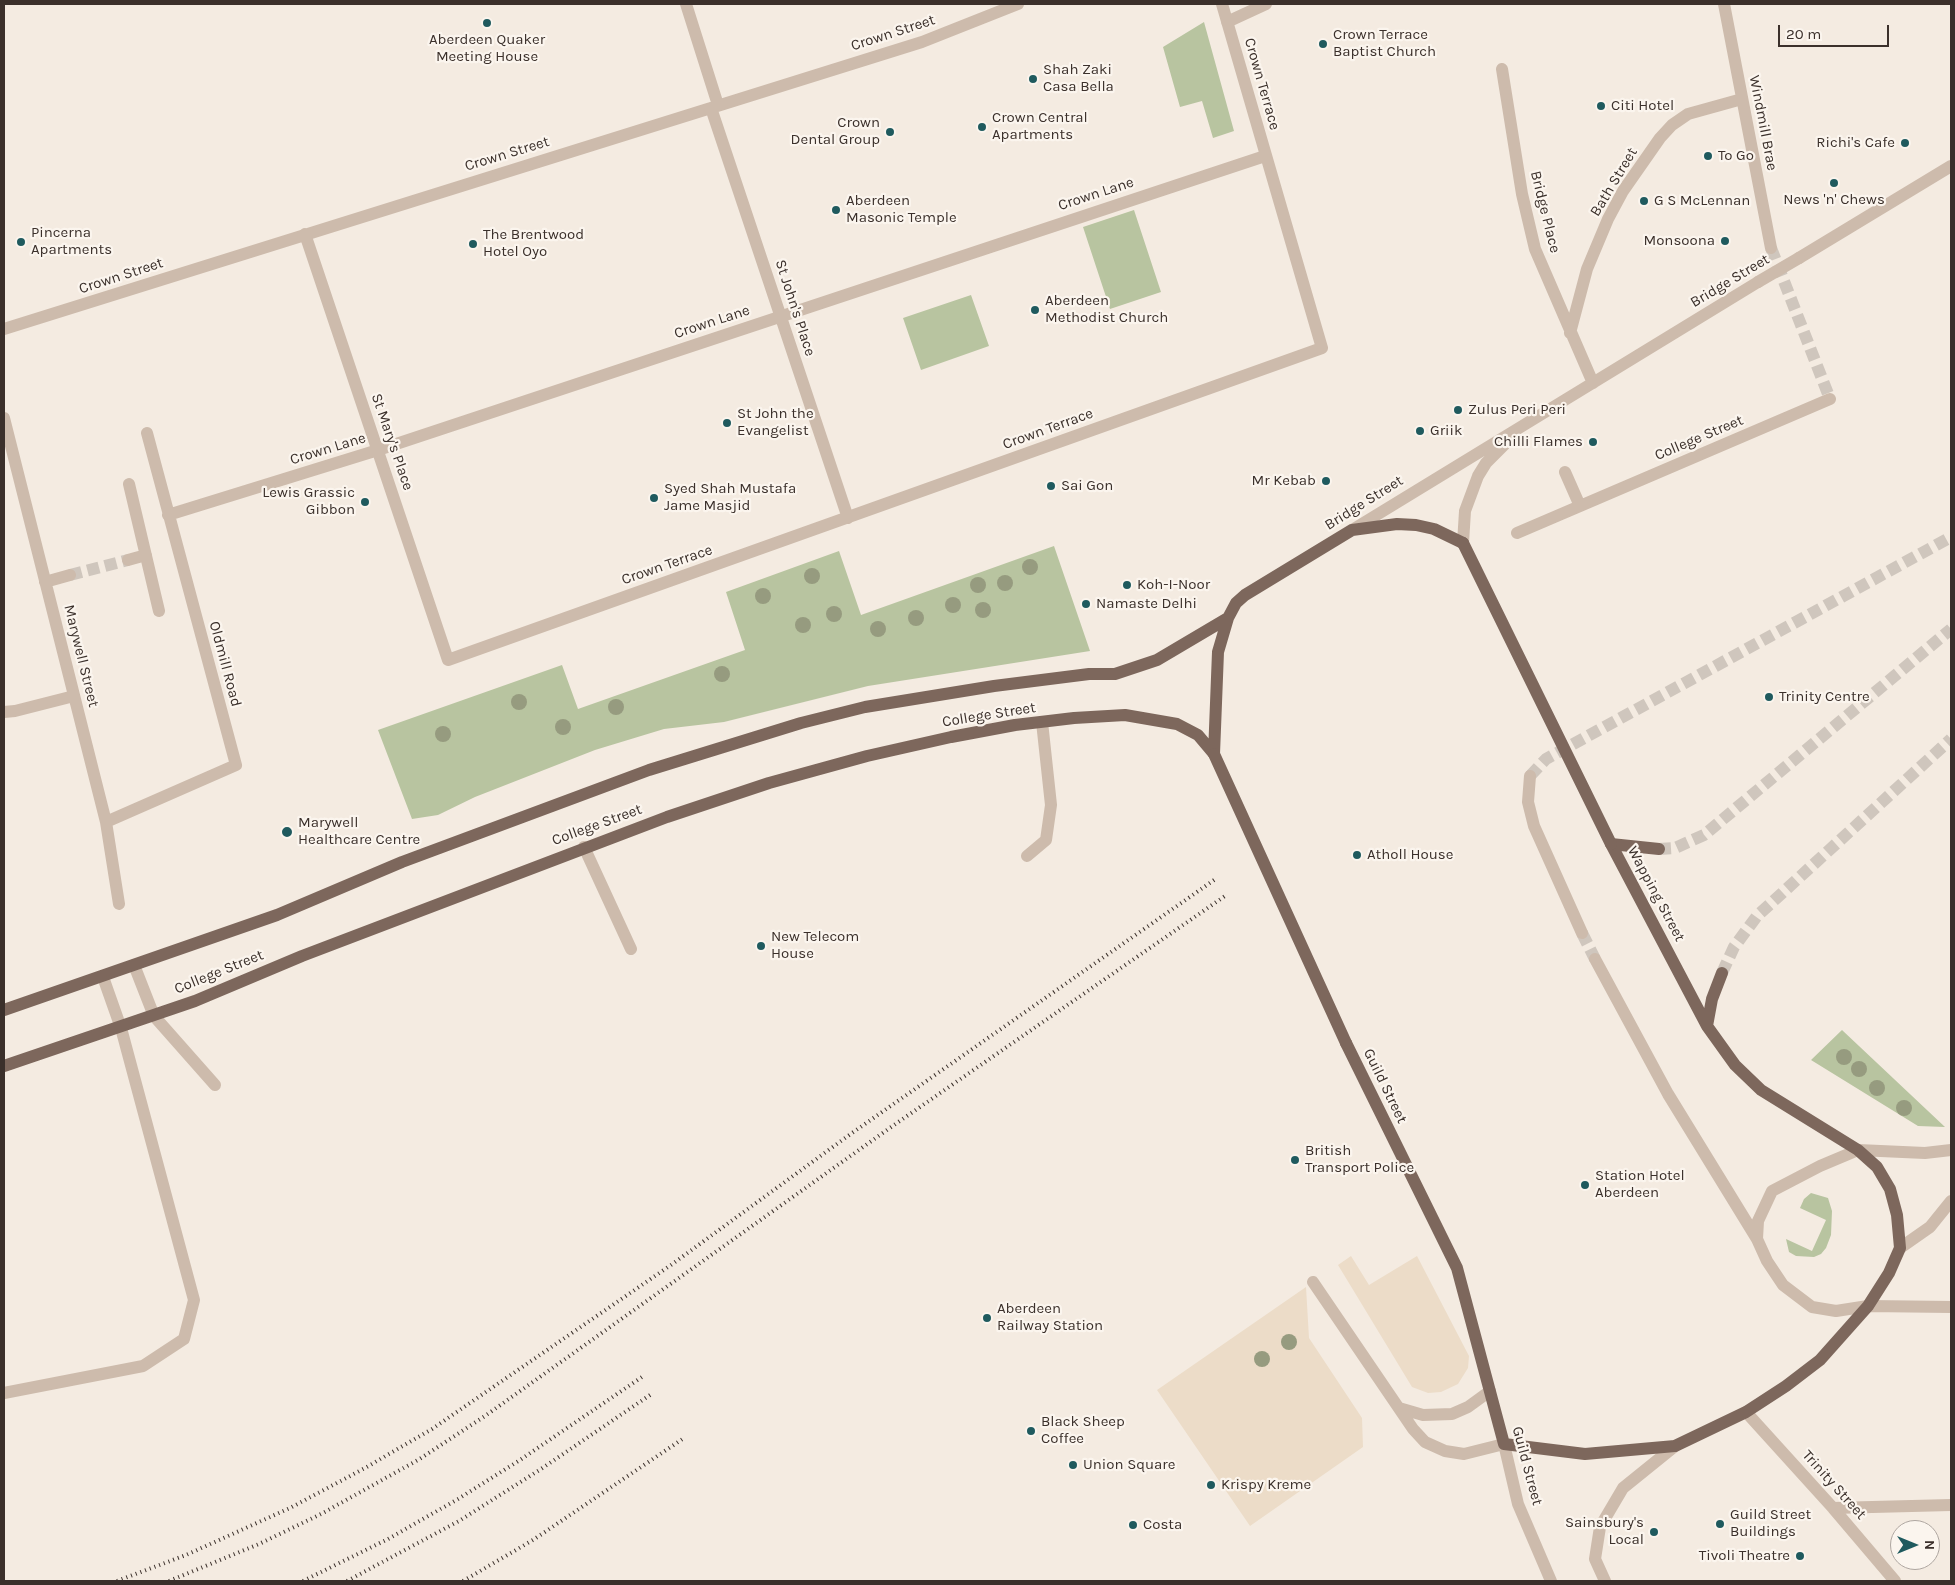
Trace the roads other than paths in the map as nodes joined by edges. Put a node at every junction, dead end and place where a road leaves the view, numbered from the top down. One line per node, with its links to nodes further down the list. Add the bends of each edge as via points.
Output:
1 (686, 4): 9 (street, St John's Place)
2 (1018, 4): 9 (street, Crown Street, via 922,42)
3 (1222, 4): 6 (street, Crown Terrace)
4 (1266, 4): 6 (street)
5 (1724, 4): 8 (street, Windmill Brae)
6 (1227, 22): 10 (street, Crown Terrace)
7 (1502, 69): 16 (street, Bridge Place, via 1522,194 1535,249)
8 (1742, 99): 13 (street, Windmill Brae); 16 (street, Bath Street, via 1688,114 1660,138 1623,191 1608,220 1587,269)
9 (715, 107): 12 (street, Crown Street); 14 (street, St John's Place)
10 (1265, 156): 14 (street, Crown Lane); 27 (street, Crown Terrace, via 1322,348)
11 (1951, 166): 17 (street, Bridge Street, bridge)
12 (305, 234): 15 (street, Crown Street); 22 (street, St Mary's Place)
13 (1771, 248)
14 (780, 316): 22 (street, Crown Lane); 27 (street, St John's Place)
15 (4, 329)
16 (1570, 332): 17 (street, Bridge Place)
17 (1593, 383): 20 (street, Bridge Street)
18 (1830, 399): 25 (street, College Street)
19 (4, 418): 34 (street, Marywell Street)
20 (1525, 424): 28 (street, Bridge Street); 30 (street, Bridge Street, via 1486,463 1478,476 1465,511)
21 (147, 433): 26 (street, Oldmill Road)
22 (378, 450): 26 (street, Crown Lane); 38 (street, St Mary's Place)
23 (1565, 472): 25 (street)
24 (129, 484): 31 (street)
25 (1580, 506): 29 (street, College Street)
26 (168, 515): 44 (street, Oldmill Road, via 236,765)
27 (848, 518): 38 (street, Crown Terrace)
28 (1352, 530): 30 (main road, via 1382,525 1416,525 1434,529); 36 (main road, Bridge Street, via 1245,595)
29 (1517, 533)
30 (1463, 543): 45 (main road, Wapping Street, bridge)
31 (146, 555): 32 (street); 35 (street)
32 (128, 560)
33 (70, 575): 34 (street)
34 (45, 582): 39 (street, Marywell Street)
35 (159, 611)
36 (1228, 618): 37 (main road, Bridge Street); 42 (main road, Bridge Street, via 1218,652)
37 (1175, 651): 53 (main road, College Street, via 1115,674 1089,674 985,687 865,707 801,723 649,770 410,859 277,915)
38 (448, 660)
39 (74, 696): 40 (street); 44 (street, Marywell Street)
40 (4, 712)
41 (1042, 722): 42 (main road, College Street, via 1125,715 1157,719 1198,734); 46 (main road, College Street, via 950,737 769,783); 48 (street, via 1050,813 1046,840)
42 (1214, 754): 70 (main road, Guild Street, bridge, via 1346,1043 1457,1268)
43 (1530, 776): 50 (street, via 1528,802 1534,826)
44 (106, 822): 49 (street, Marywell Street)
45 (1611, 844): 47 (main road); 58 (main road, Wapping Street)
46 (584, 847): 51 (street); 57 (main road, College Street)
47 (1659, 849)
48 (1027, 856)
49 (119, 904)
50 (1582, 933)
51 (631, 949)
52 (1595, 959): 65 (street, via 1668,1094)
53 (134, 965): 55 (main road, College Street); 57 (street)
54 (1722, 973): 58 (main road, via 1712,999)
55 (103, 976): 56 (main road, College Street); 59 (street)
56 (4, 1010)
57 (154, 1016): 59 (main road, College Street); 61 (street)
58 (1707, 1026): 62 (main road, Wapping Street, via 1735,1065 1761,1090)
59 (121, 1028): 60 (main road, College Street); 71 (street, via 194,1300 184,1339 143,1366)
60 (4, 1066)
61 (215, 1085)
62 (1858, 1150): 63 (street, via 1925,1153); 65 (street, via 1772,1191 1758,1221); 66 (main road, Wapping Street, via 1877,1167 1890,1189 1898,1215)
63 (1951, 1150)
64 (1951, 1201): 66 (street, via 1930,1226)
65 (1757, 1239): 68 (street, via 1783,1285 1812,1307 1836,1311)
66 (1900, 1248): 68 (main road, Wapping Street, via 1890,1273)
67 (1314, 1282): 72 (street)
68 (1868, 1306): 69 (street); 73 (main road, Wapping Street, via 1820,1360)
69 (1951, 1306)
70 (1490, 1391): 72 (street, via 1452,1414 1423,1416); 74 (main road, Guild Street)
71 (4, 1393)
72 (1399, 1408): 74 (street, via 1425,1442 1445,1451 1464,1454)
73 (1746, 1412): 75 (main road, Wapping Street); 77 (street, Trinity Street)
74 (1504, 1444): 75 (main road, via 1585,1454); 78 (street, Guild Street, via 1518,1504)
75 (1675, 1446): 79 (street, via 1623,1488 1600,1526 1596,1549 1598,1569)
76 (1951, 1505): 77 (street)
77 (1833, 1508): 80 (street, Trinity Street)
78 (1551, 1581)
79 (1605, 1581)
80 (1895, 1581)

